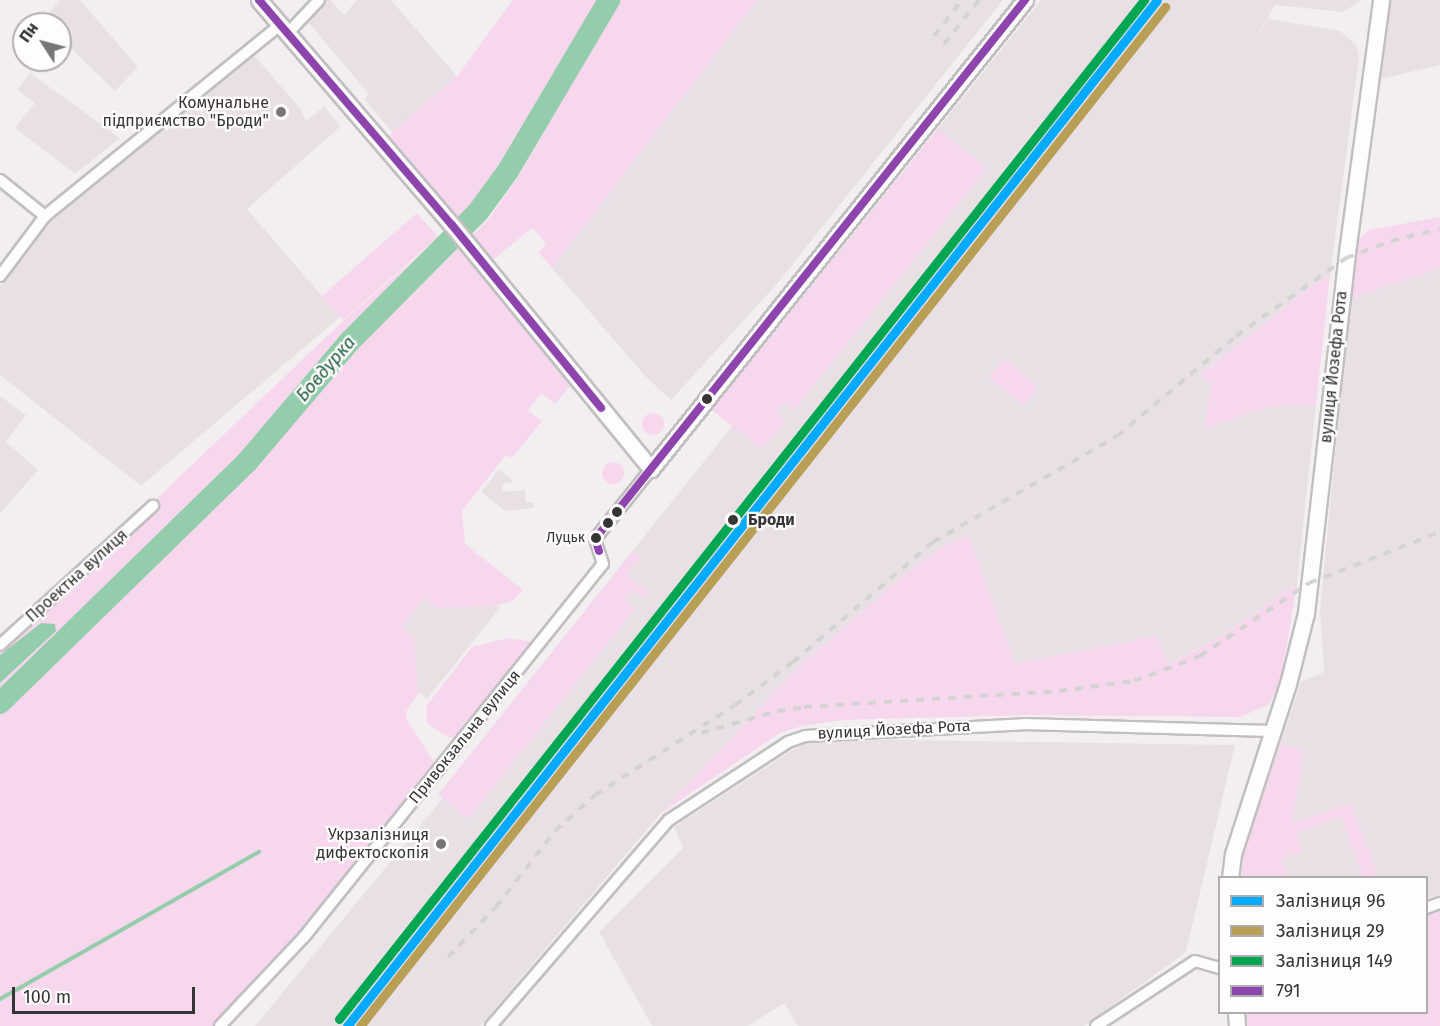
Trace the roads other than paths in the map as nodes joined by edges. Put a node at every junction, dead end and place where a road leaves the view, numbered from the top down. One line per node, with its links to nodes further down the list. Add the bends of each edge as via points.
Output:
1 (259, 0): 5 (main road)
2 (319, 0): 5 (street)
3 (1025, 0): 9 (main road)
4 (1381, 0): 12 (main road, вулиця Йозефа Рота, via 1347,245 1306,613)
5 (284, 29): 7 (street); 9 (main road, via 464,239)
6 (0, 180): 7 (street)
7 (45, 216): 8 (street)
8 (0, 276)
9 (651, 469): 15 (street, Привокзальна вулиця, via 596,539 603,564 304,937)
10 (153, 506): 11 (street, Проектна вулиця)
11 (0, 645)
12 (1271, 731): 13 (main road, вулиця Йозефа Рота, via 1233,854); 16 (street, вулиця Йозефа Рота, via 1024,724 805,736 788,742 669,820)
13 (1230, 876)
14 (1218, 967): 17 (street, via 1195,961)
15 (220, 1026)
16 (491, 1026)
17 (1096, 1026)

